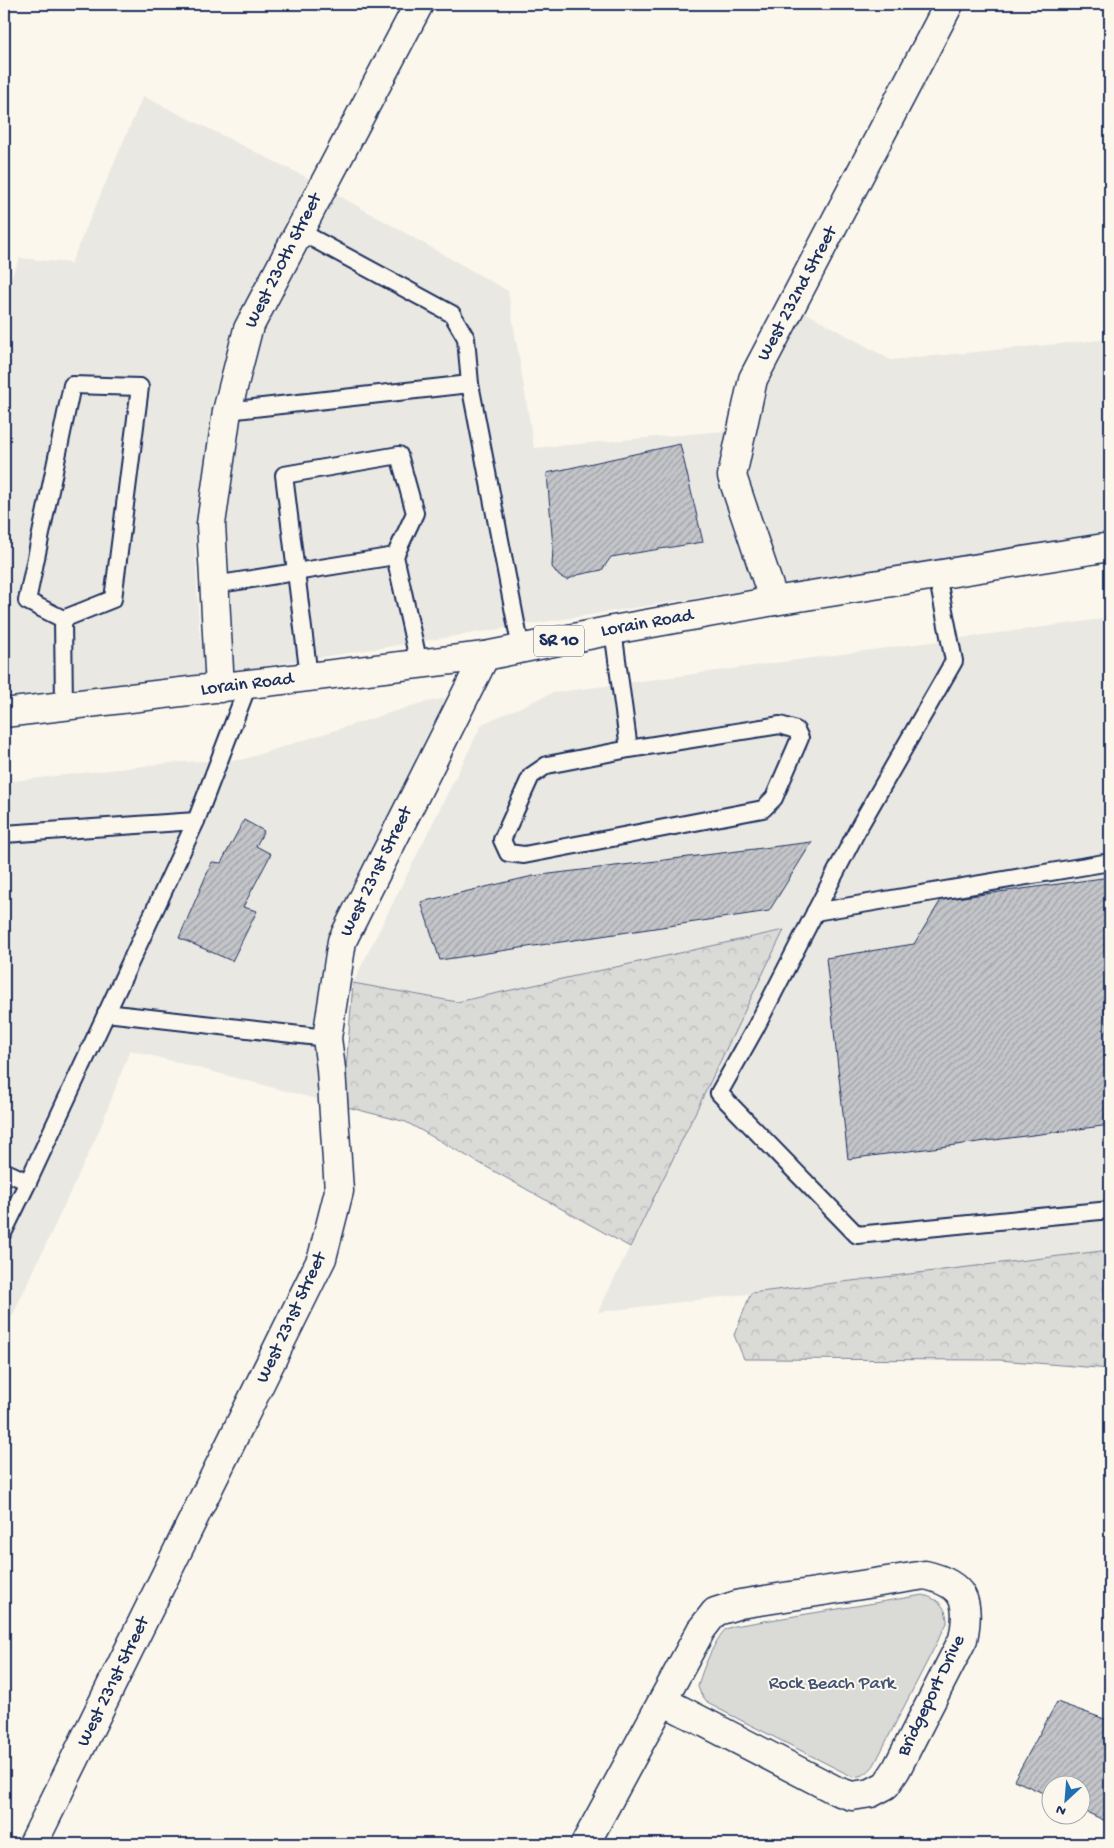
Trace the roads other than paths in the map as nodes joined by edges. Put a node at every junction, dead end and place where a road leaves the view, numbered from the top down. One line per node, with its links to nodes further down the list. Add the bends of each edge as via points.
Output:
1 (418, 4): 3 (street, West 230th Street)
2 (949, 4): 11 (street, West 232nd Street, via 753,379 732,476)
3 (299, 232): 4 (lane, via 452,314 466,338); 5 (street, West 230th Street, via 248,329)
4 (470, 384): 5 (lane); 14 (lane)
5 (227, 411): 10 (street, West 230th Street, via 211,524)
6 (1110, 547): 9 (street, Lorain Road / SR 10)
7 (395, 556): 8 (lane); 8 (lane, via 415,513 399,454 284,475); 16 (lane)
8 (296, 572): 10 (lane); 17 (lane)
9 (937, 575): 11 (street, Lorain Road / SR 10); 26 (lane, via 954,661 860,825)
10 (214, 585): 19 (street, West 230th Street)
11 (774, 601): 13 (street, Lorain Road / SR 10)
12 (63, 619): 12 (lane, via 113,600 140,387 72,385 27,601); 20 (lane)
13 (613, 630): 14 (street, Lorain Road / SR 10); 22 (lane)
14 (521, 649): 15 (street, Lorain Road / SR 10)
15 (485, 656): 16 (street, Lorain Road / SR 10); 28 (street, West 231st Street, via 342,941)
16 (420, 664): 17 (street, Lorain Road / SR 10)
17 (310, 677): 18 (street, Lorain Road / SR 10)
18 (248, 685): 19 (street, Lorain Road / SR 10); 23 (lane)
19 (220, 688): 20 (street, Lorain Road / SR 10)
20 (64, 706): 21 (street, Lorain Road / SR 10)
21 (4, 713)
22 (630, 749): 22 (lane, via 547,765 531,776 502,840 508,853 524,855 763,809 774,798 800,738 796,730 780,725)
23 (196, 821): 24 (lane); 27 (lane)
24 (4, 834)
25 (1110, 862): 26 (lane)
26 (815, 912): 31 (lane, via 719,1093 857,1236)
27 (106, 1013): 28 (lane); 30 (lane)
28 (327, 1038): 34 (street, West 231st Street, via 340,1191 322,1258)
29 (4, 1171): 30 (lane)
30 (28, 1182): 32 (lane)
31 (1110, 1210)
32 (4, 1231)
33 (663, 1701): 33 (street, Bridgeport Drive, via 701,1630 715,1612 740,1604 925,1575 942,1579 963,1598 968,1617 963,1639 896,1770 886,1785 871,1793 852,1796 837,1791); 35 (street, Bridgeport Drive)
34 (33, 1844)
35 (585, 1844)

